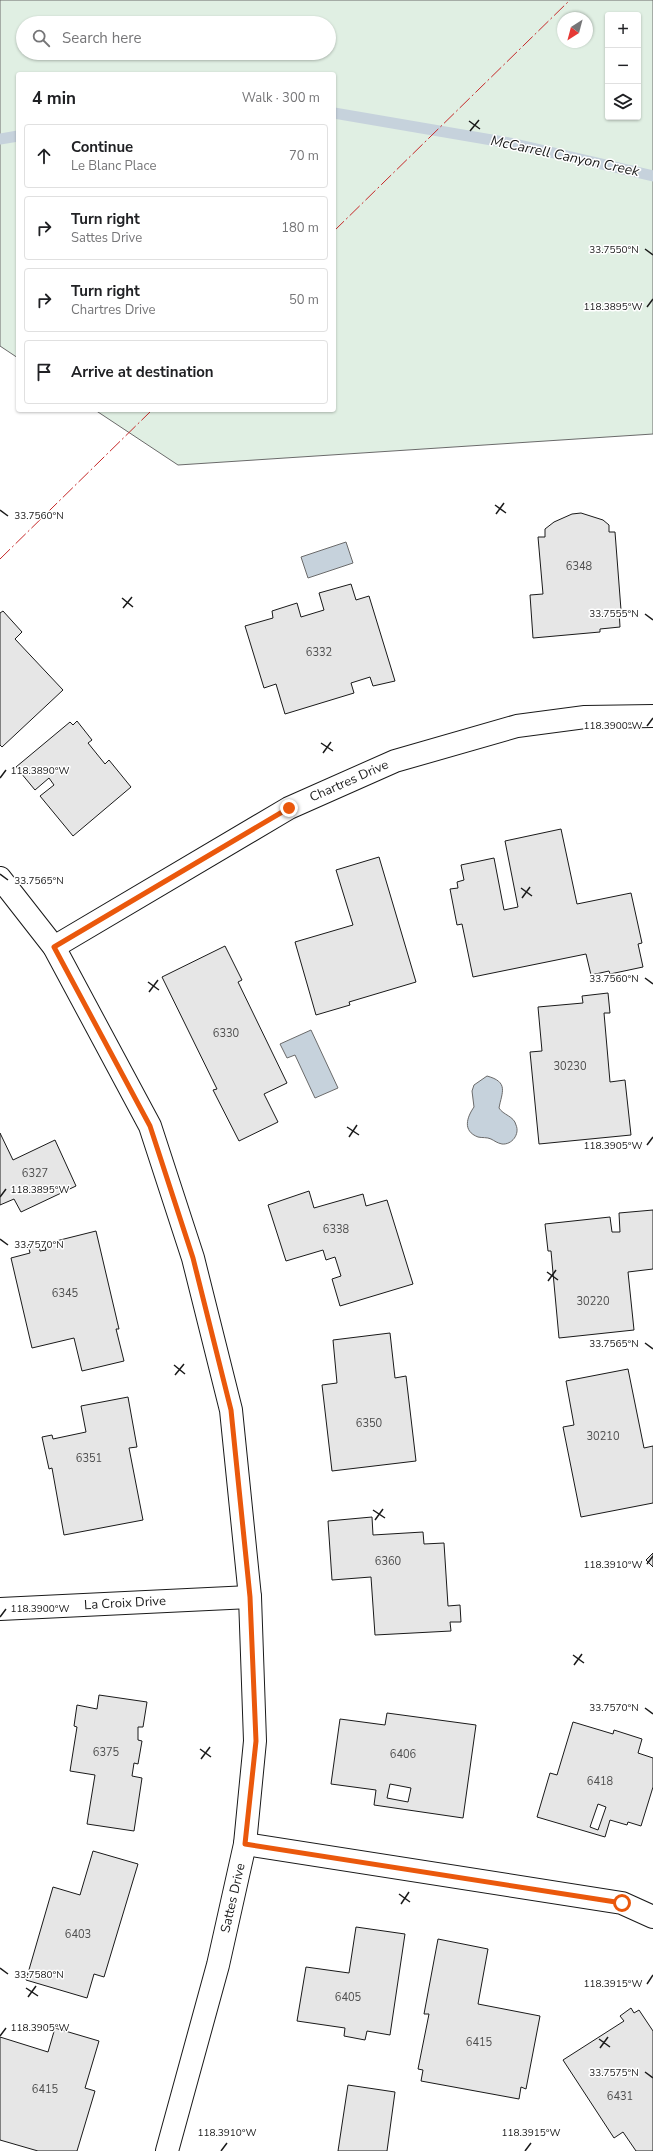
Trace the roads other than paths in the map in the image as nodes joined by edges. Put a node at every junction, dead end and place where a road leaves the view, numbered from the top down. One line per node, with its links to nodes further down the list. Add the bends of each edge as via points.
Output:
1 (653, 716): 3 (street, Chartres Drive, via 585,717 517,726 395,761 289,808)
2 (0, 878): 3 (street, Sattes Drive)
3 (54, 947): 4 (street, Sattes Drive, via 150,1126 193,1258 231,1410)
4 (250, 1597): 5 (street, La Croix Drive); 6 (street, Sattes Drive, via 256,1741)
5 (0, 1609)
6 (245, 1844): 7 (street, via 622,1903); 8 (street, Sattes Drive, via 218,1965)
7 (653, 1917)
8 (167, 2151)

